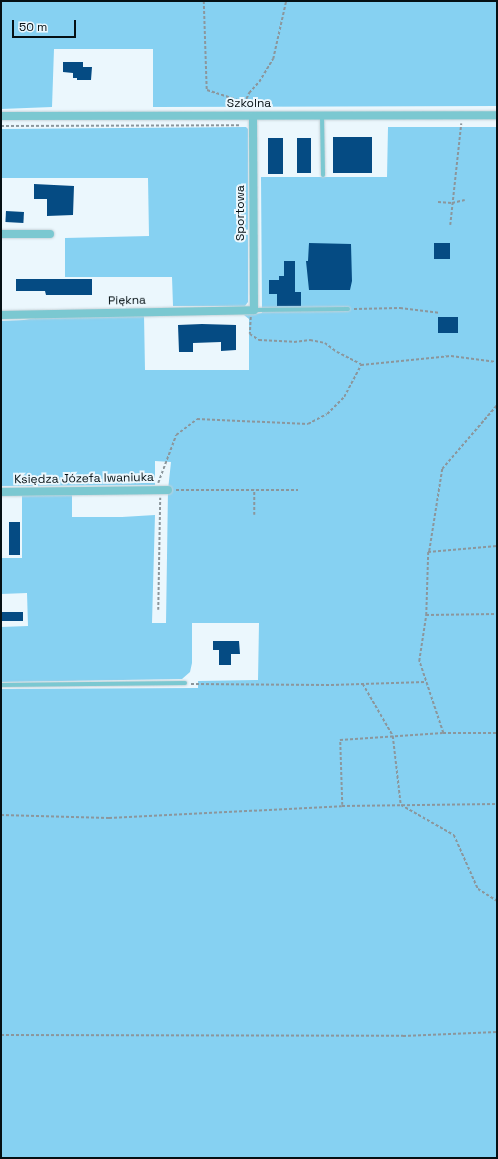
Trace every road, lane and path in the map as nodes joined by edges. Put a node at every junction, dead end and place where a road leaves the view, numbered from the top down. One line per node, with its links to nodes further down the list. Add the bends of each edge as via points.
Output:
1 (204, 1): 3 (path, via 207,90)
2 (286, 1): 3 (path, via 273,59)
3 (243, 102): 6 (path)
4 (497, 115): 8 (street, Szkolna)
5 (1, 116): 6 (street, Szkolna)
6 (241, 116): 7 (street, Szkolna)
7 (253, 116): 8 (street, Szkolna); 18 (street, Sportowa)
8 (322, 116): 10 (lane)
9 (461, 124): 13 (path)
10 (323, 175)
11 (465, 200): 13 (path)
12 (438, 202): 13 (path)
13 (452, 203): 14 (path)
14 (450, 225)
15 (1, 234): 16 (street)
16 (50, 234)
17 (348, 309): 18 (lane); 19 (path, via 400,308)
18 (254, 310): 20 (street, Piękna); 22 (path, via 251,314 250,334 253,338 264,341 310,340 326,343)
19 (439, 313)
20 (1, 315)
21 (497, 362): 22 (path, via 451,356)
22 (361, 365): 24 (path, via 344,397 327,414 308,424 197,419 176,435)
23 (497, 405): 30 (path, via 442,468)
24 (161, 490): 25 (path); 27 (street, Księdza Józefa Iwaniuka); 31 (path)
25 (254, 490): 26 (path); 28 (path)
26 (298, 490)
27 (1, 492)
28 (254, 515)
29 (497, 546): 30 (path)
30 (428, 552): 33 (path)
31 (158, 610)
32 (497, 614): 33 (path)
33 (426, 615): 35 (path, via 419,662)
34 (185, 682): 36 (path, via 194,685); 37 (lane)
35 (426, 682): 36 (path); 38 (path)
36 (362, 684): 40 (path)
37 (1, 685)
38 (442, 733): 39 (path); 40 (path)
39 (497, 733)
40 (393, 736): 42 (path); 43 (path, via 340,740)
41 (497, 804): 42 (path)
42 (401, 805): 43 (path); 45 (path, via 454,835 478,889)
43 (342, 806): 44 (path, via 109,818)
44 (1, 815)
45 (497, 901)
46 (497, 1032): 47 (path, via 403,1036)
47 (1, 1035)

